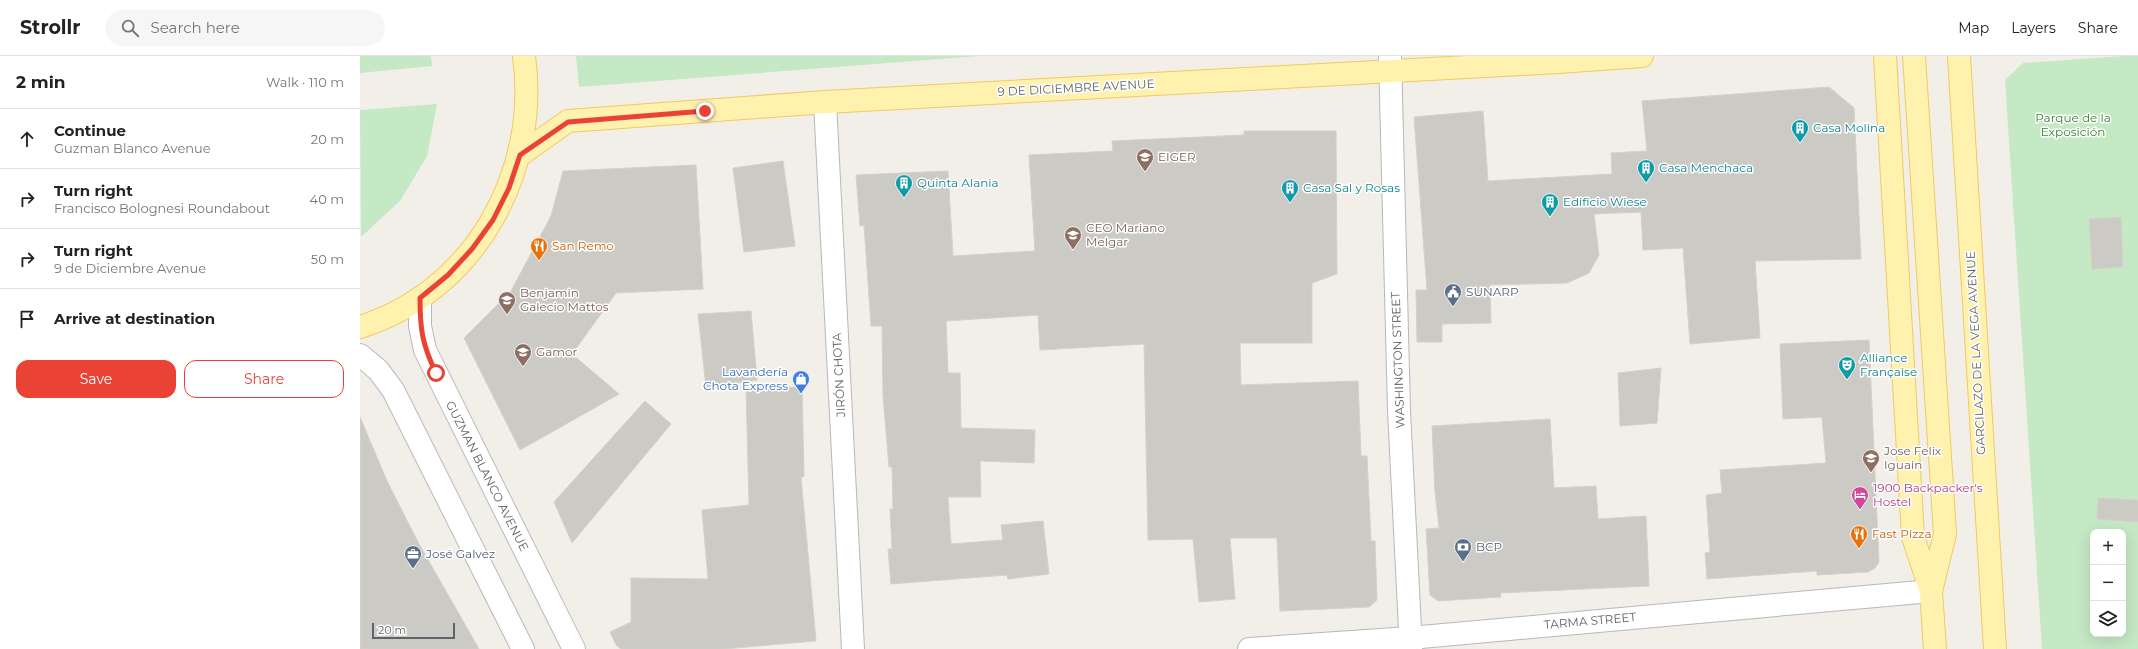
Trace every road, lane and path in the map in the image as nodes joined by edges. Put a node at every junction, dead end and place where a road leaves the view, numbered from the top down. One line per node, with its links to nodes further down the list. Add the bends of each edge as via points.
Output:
1 (524, 56): 8 (main road, via 528,81 527,118)
2 (1642, 56): 6 (main road, 9 DE DICIEMBRE AVENUE)
3 (1885, 56): 12 (main road, via 1913,537)
4 (1914, 56): 12 (main road, via 1944,534)
5 (1959, 56): 19 (main road, GARCILAZO DE LA VEGA AVENUE)
6 (1390, 64): 7 (main road, 9 DE DICIEMBRE AVENUE); 13 (street, WASHINGTON STREET, via 1399,403)
7 (825, 102): 8 (main road, 9 DE DICIEMBRE AVENUE, via 568,122); 16 (street, JIRÓN CHOTA)
8 (520, 155): 9 (main road, via 509,188 493,220 453,270)
9 (420, 298): 10 (main road, via 395,313); 15 (street, GUZMAN BLANCO AVENUE, via 420,326 425,350)
10 (360, 327)
11 (360, 355): 14 (street, via 378,370 393,390)
12 (1931, 590): 13 (street, TARMA STREET); 18 (main road)
13 (1410, 643): 17 (street, TARMA STREET)
14 (523, 649)
15 (574, 649)
16 (853, 649)
17 (1249, 649)
18 (1935, 649)
19 (1994, 649)

